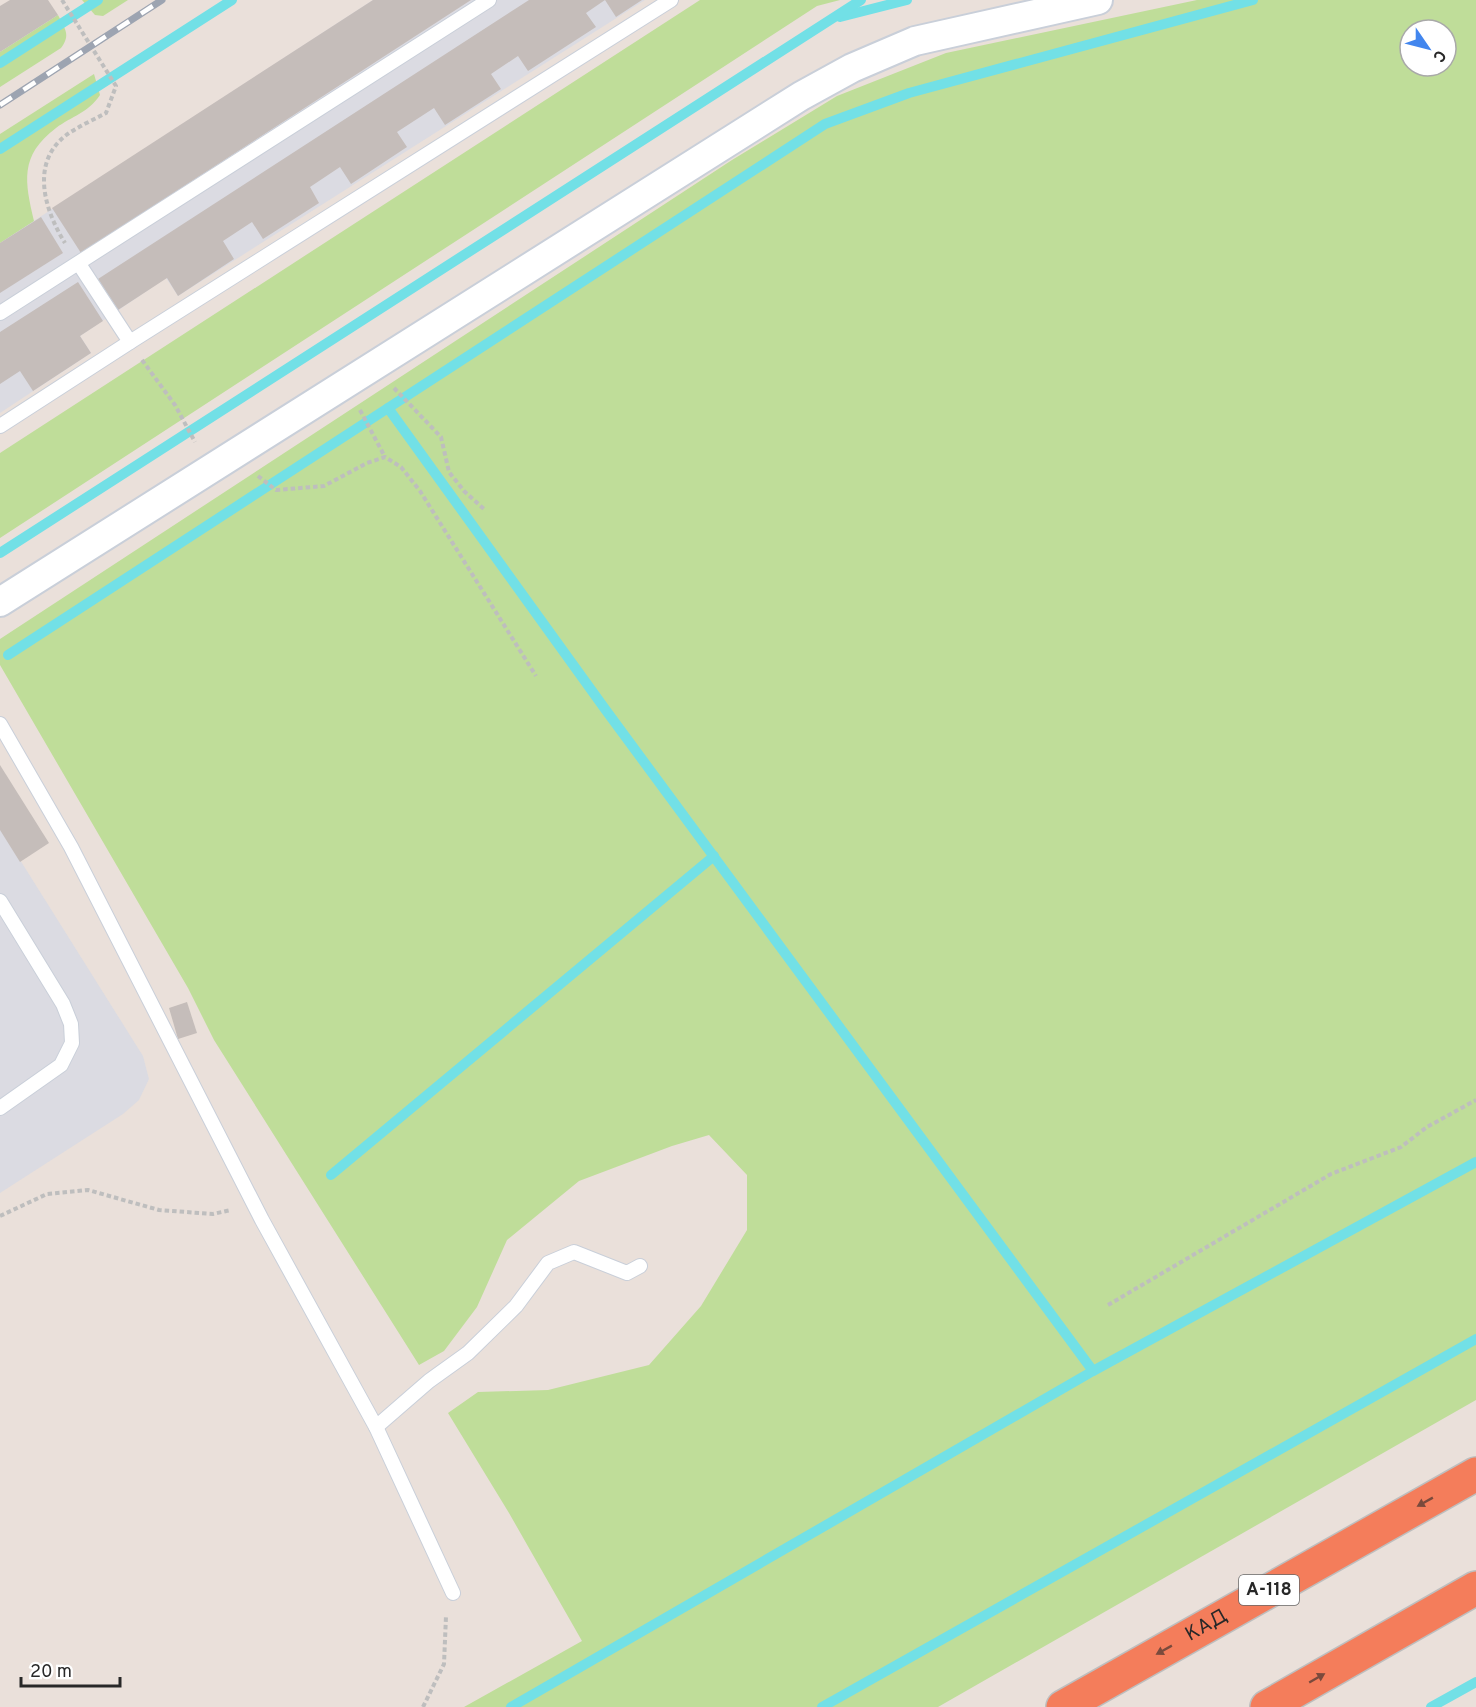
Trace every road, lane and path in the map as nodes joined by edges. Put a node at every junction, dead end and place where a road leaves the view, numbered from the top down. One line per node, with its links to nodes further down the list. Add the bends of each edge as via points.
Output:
1 (62, 0): 5 (path, via 116,86 106,113 66,136 51,152 44,172 51,220)
2 (489, 0): 5 (lane)
3 (671, 0): 7 (lane)
4 (1098, 0): 8 (street, via 915,41 852,68 801,96)
5 (79, 264): 6 (lane); 7 (lane)
6 (0, 313)
7 (130, 342): 10 (lane); 11 (path, via 175,405)
8 (372, 367): 9 (street); 14 (path, via 441,437 449,472)
9 (343, 385): 12 (street); 13 (path, via 363,413)
10 (0, 426)
11 (193, 438)
12 (231, 456): 13 (path, via 276,490 324,486); 15 (street)
13 (385, 458): 16 (path, via 401,467 420,490)
14 (484, 509)
15 (0, 602)
16 (536, 676)
17 (0, 724): 21 (lane, via 71,847)
18 (0, 901): 20 (lane, via 63,1004 71,1024 72,1043 61,1065)
19 (1476, 1100): 24 (path, via 1427,1127 1401,1147 1331,1174)
20 (0, 1108)
21 (254, 1204): 22 (path, via 213,1214 159,1210 88,1190 46,1194); 25 (lane)
22 (0, 1216)
23 (640, 1266): 25 (lane, via 627,1273 574,1252 548,1263 516,1306 468,1353)
24 (1108, 1305)
25 (376, 1426): 27 (lane)
26 (1476, 1474): 31 (highway, КАД / А-118, one-way to 31)
27 (439, 1564): 29 (lane); 30 (path, via 446,1611 444,1664)
28 (1476, 1588): 32 (highway, one-way to 28)
29 (453, 1593)
30 (423, 1707)
31 (1063, 1707)
32 (1267, 1707)

